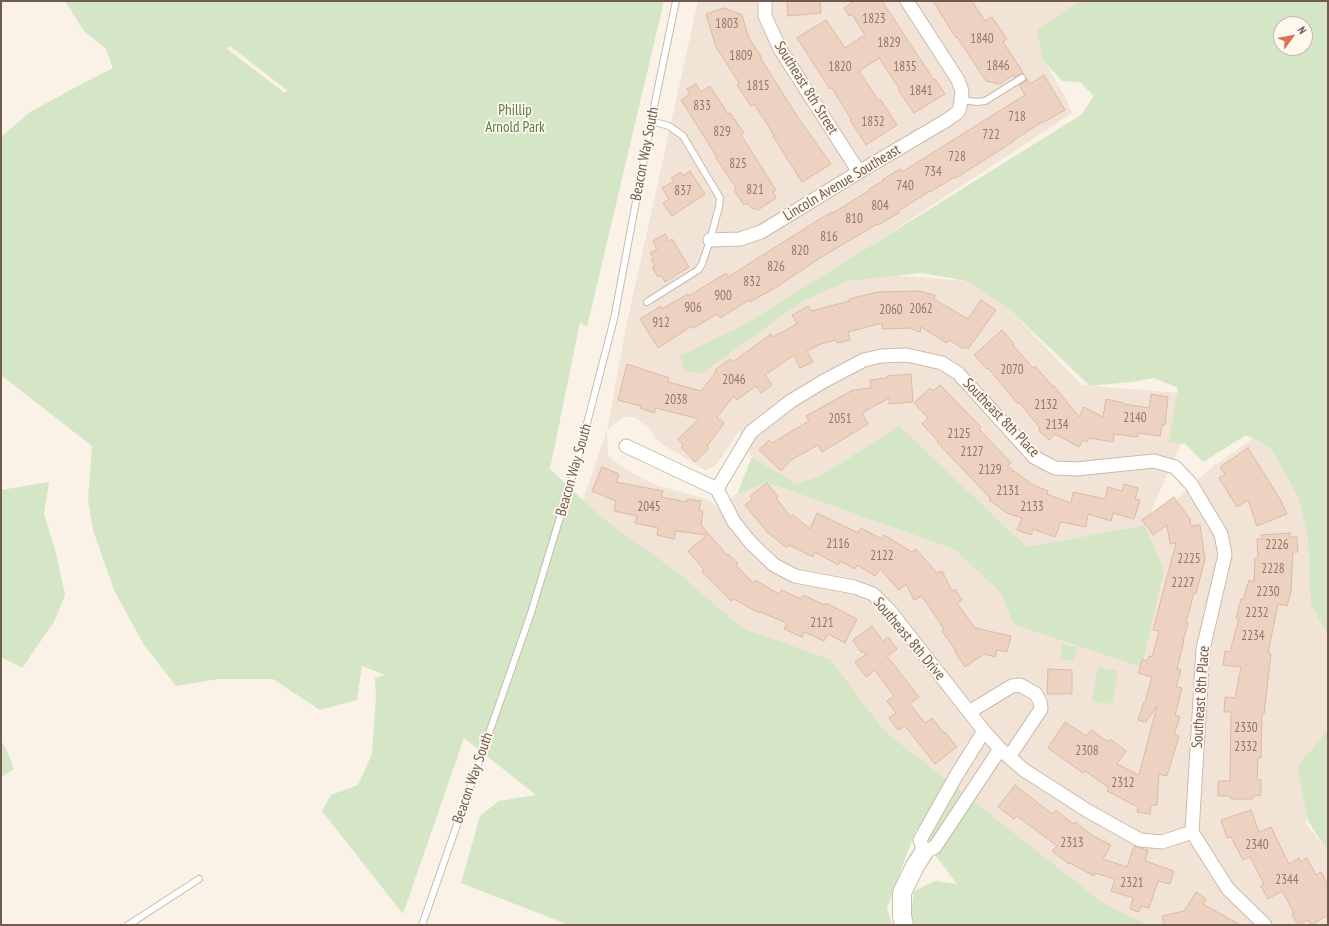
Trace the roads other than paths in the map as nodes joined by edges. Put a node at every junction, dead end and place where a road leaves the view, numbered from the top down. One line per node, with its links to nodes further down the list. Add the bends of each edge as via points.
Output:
1 (676, 1): 6 (lane, Beacon Way South)
2 (765, 1): 7 (street, Southeast 8th Street, via 765,16 780,48)
3 (907, 1): 5 (street, via 958,80)
4 (1022, 78): 5 (lane, via 985,101)
5 (962, 100): 7 (street, Lincoln Avenue Southeast, via 958,112 948,120)
6 (651, 121): 8 (lane, via 669,126 682,136 720,198); 19 (lane, Beacon Way South, via 614,319 578,458 531,613)
7 (859, 172): 8 (street, Lincoln Avenue Southeast, via 761,232 740,239)
8 (710, 240): 9 (lane, via 698,270)
9 (647, 302)
10 (626, 446): 11 (street)
11 (717, 490): 12 (street, Southeast 8th Drive, via 734,522 774,565 795,576 854,587 873,594 890,611); 15 (street, Southeast 8th Place, via 751,432 791,401 864,360 881,356 907,356 942,362 958,373 1034,457 1054,468 1076,469 1154,461 1175,467 1191,484 1221,534 1225,555 1203,648)
12 (969, 712): 13 (street, Southeast 8th Drive); 14 (street, via 1012,686 1020,685 1036,694 1041,709)
13 (984, 731): 14 (street, Southeast 8th Drive); 16 (street, via 920,840)
14 (1004, 753): 15 (street, Southeast 8th Drive, via 1024,770 1088,811 1140,840 1162,842); 16 (street, via 935,847)
15 (1192, 832): 21 (street, via 1228,890)
16 (924, 852): 20 (street, via 902,893)
17 (199, 879): 18 (lane)
18 (128, 925)
19 (422, 925)
20 (904, 925)
21 (1265, 925)

